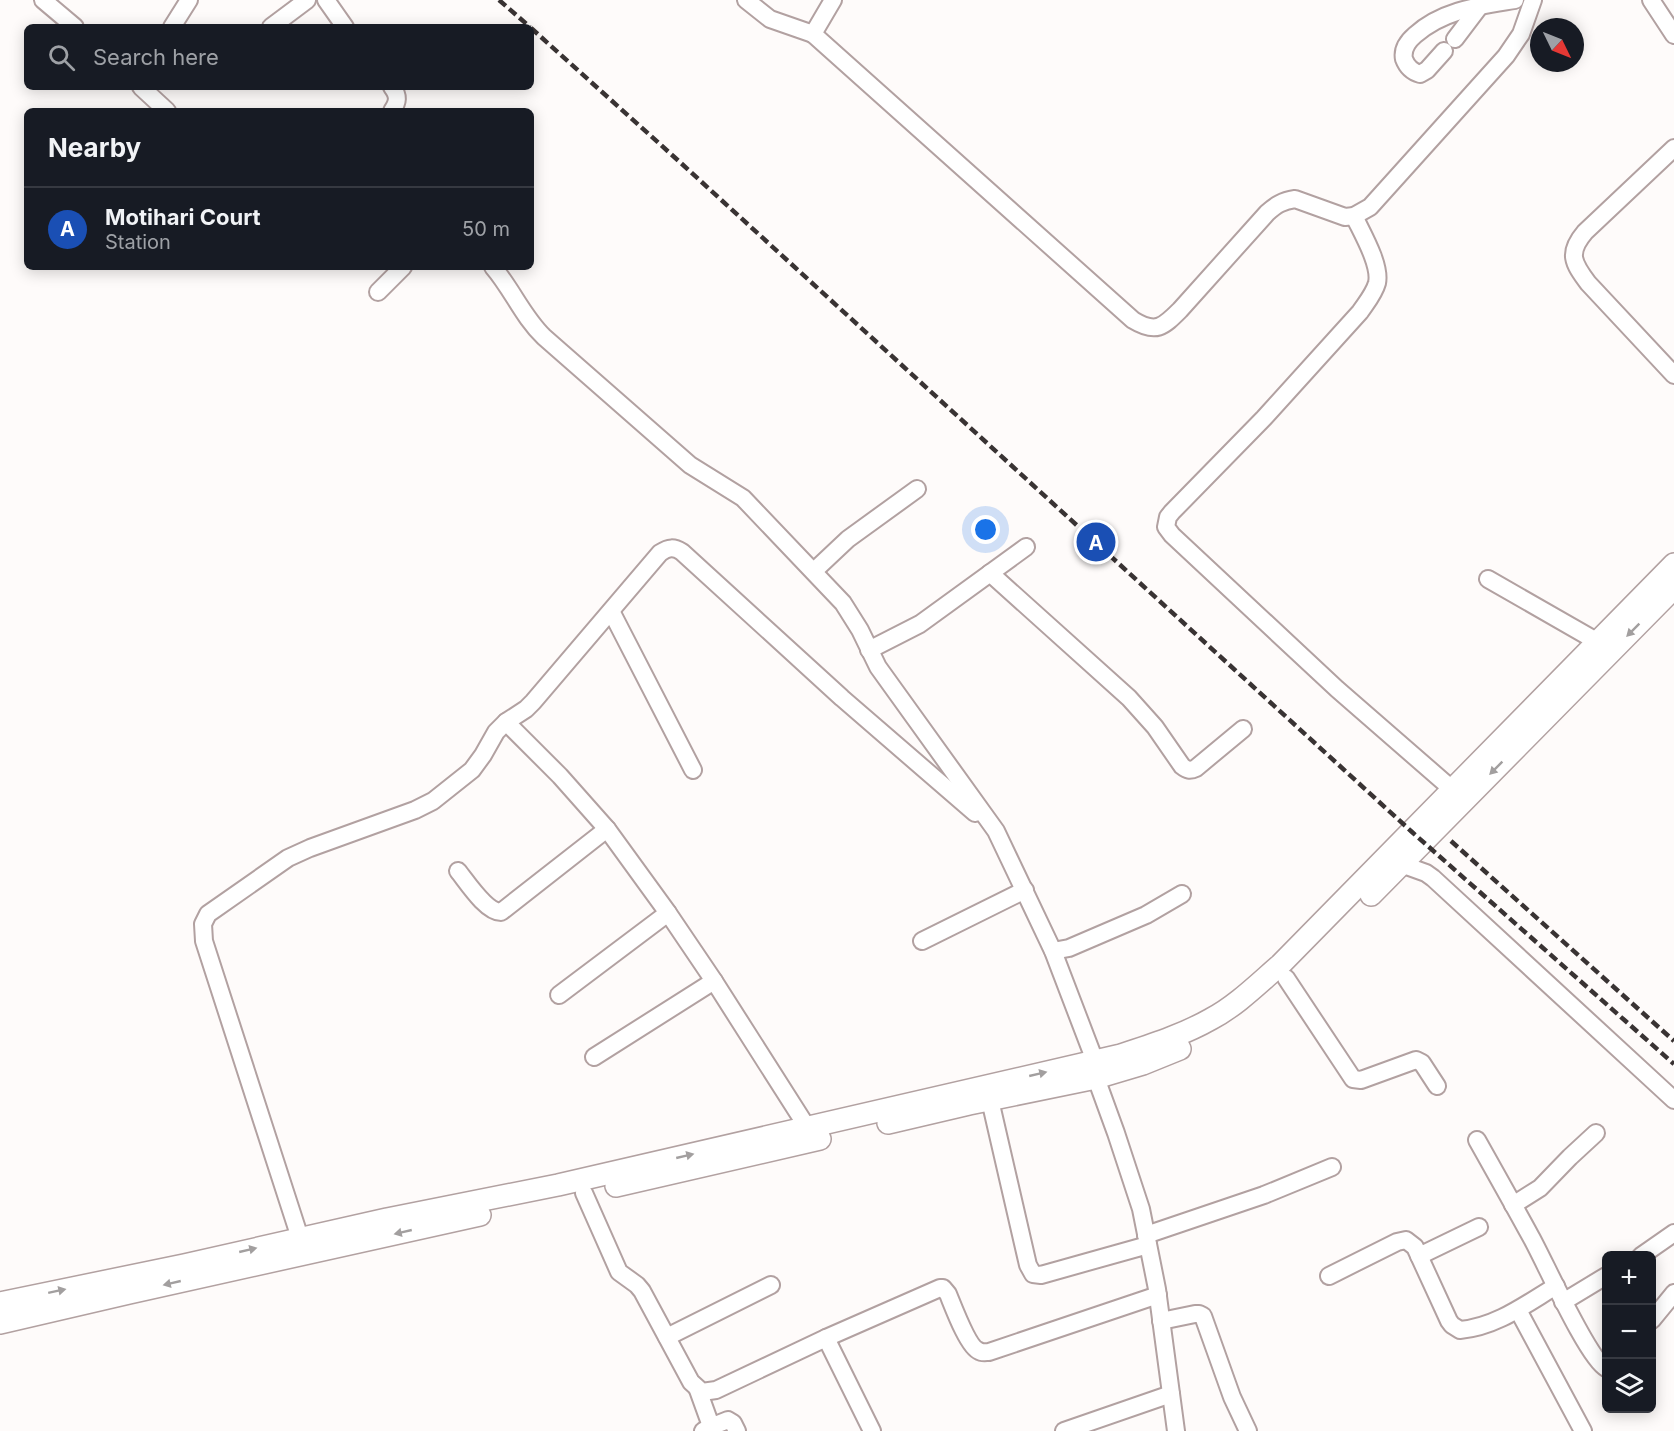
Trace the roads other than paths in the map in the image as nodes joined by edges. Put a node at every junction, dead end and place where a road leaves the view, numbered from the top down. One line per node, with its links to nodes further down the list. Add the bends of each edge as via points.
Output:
1 (43, 0): 13 (street)
2 (189, 0): 14 (street)
3 (308, 0): 15 (street)
4 (326, 0): 16 (street)
5 (746, 0): 17 (street, via 770,19)
6 (833, 0): 17 (street)
7 (1515, 0): 11 (street)
8 (1533, 0): 24 (street, via 1521,33 1506,56 1370,207)
9 (1651, 0): 18 (street)
10 (1664, 0): 12 (street)
11 (1480, 6): 11 (street, via 1427,70 1420,74 1410,68 1404,51 1420,31 1440,17)
12 (1674, 15)
13 (71, 24)
14 (174, 24)
15 (275, 24)
16 (343, 24)
17 (813, 34): 24 (street, via 1142,325 1160,327 1168,322 1278,204 1295,200 1345,217)
18 (1674, 35)
19 (144, 90): 21 (street)
20 (394, 90): 22 (street, via 398,97)
21 (164, 108)
22 (393, 108)
23 (1674, 148): 28 (street, via 1585,232 1573,258 1588,283)
24 (1354, 216): 42 (street, via 1378,274 1371,296 1264,418 1172,512 1166,527 1296,651)
25 (400, 270): 27 (street)
26 (495, 270): 32 (street, via 544,337 690,465 743,498)
27 (378, 292)
28 (1674, 375)
29 (917, 489): 32 (street, via 848,539)
30 (1026, 547): 33 (street)
31 (1674, 564): 37 (main road)
32 (814, 571): 38 (street, via 843,603)
33 (990, 573): 38 (street, via 920,624); 40 (street, via 1145,714 1185,769 1196,768)
34 (1488, 579): 37 (street)
35 (1674, 588): 45 (main road, one-way to 45)
36 (611, 611): 39 (street, via 533,702); 41 (street); 44 (street, via 666,548 682,552)
37 (1598, 642): 42 (main road)
38 (869, 650): 44 (street)
39 (507, 722): 43 (street); 68 (street, via 472,770 433,801 288,858 214,909 203,924 204,941)
40 (1243, 729)
41 (693, 770)
42 (1453, 790): 56 (main road, via 1252,990 1212,1019)
43 (607, 829): 46 (street, via 501,912 492,910); 49 (street)
44 (996, 831): 47 (street)
45 (1401, 864): 52 (main road); 59 (street, via 1433,878)
46 (458, 871)
47 (1025, 890): 50 (street); 51 (street)
48 (1182, 894): 51 (street, via 1135,920)
49 (668, 913): 53 (street); 54 (street)
50 (922, 941)
51 (1053, 951): 56 (street)
52 (1286, 978): 56 (main road, via 1212,1034 1143,1064); 57 (street, via 1353,1079 1361,1080 1416,1060)
53 (714, 981): 55 (street); 60 (street)
54 (560, 995)
55 (594, 1057)
56 (1096, 1069): 58 (main road); 60 (main road, one-way to 56); 69 (street, via 1141,1209)
57 (1437, 1086)
58 (990, 1100): 64 (main road); 69 (street, via 1033,1274 1041,1275)
59 (1674, 1100)
60 (807, 1127): 68 (main road, one-way to 60, via 558,1185)
61 (1596, 1134): 65 (street, via 1540,1188)
62 (1477, 1140): 65 (street)
63 (1332, 1167): 69 (street)
64 (584, 1193): 83 (main road, one-way to 83); 84 (street, via 617,1269 639,1287)
65 (1513, 1205): 75 (street)
66 (1479, 1227): 71 (street)
67 (1674, 1233): 70 (street)
68 (300, 1238): 79 (main road, one-way to 68)
69 (1147, 1240): 77 (street)
70 (1648, 1251)
71 (1419, 1256): 72 (street, via 1413,1245 1401,1240); 80 (street, via 1449,1321 1456,1328 1465,1330 1490,1323)
72 (1329, 1276)
73 (1602, 1278): 78 (street)
74 (771, 1285): 84 (street)
75 (1556, 1286): 78 (street); 80 (street)
76 (1674, 1293): 81 (street)
77 (1158, 1295): 82 (street); 85 (street, via 983,1352 970,1343 948,1294 940,1288)
78 (1563, 1302): 86 (street)
79 (0, 1303)
80 (1518, 1310): 95 (street)
81 (1656, 1315)
82 (1161, 1321): 88 (street); 94 (street, via 1203,1316)
83 (0, 1323)
84 (667, 1337): 87 (street)
85 (826, 1338): 87 (street, via 717,1390); 91 (street)
86 (1602, 1365)
87 (698, 1390): 89 (street)
88 (1171, 1394): 92 (street); 93 (street)
89 (707, 1429): 90 (street, via 728,1420)
90 (737, 1431)
91 (872, 1431)
92 (1064, 1431)
93 (1176, 1431)
94 (1248, 1431)
95 (1583, 1431)

